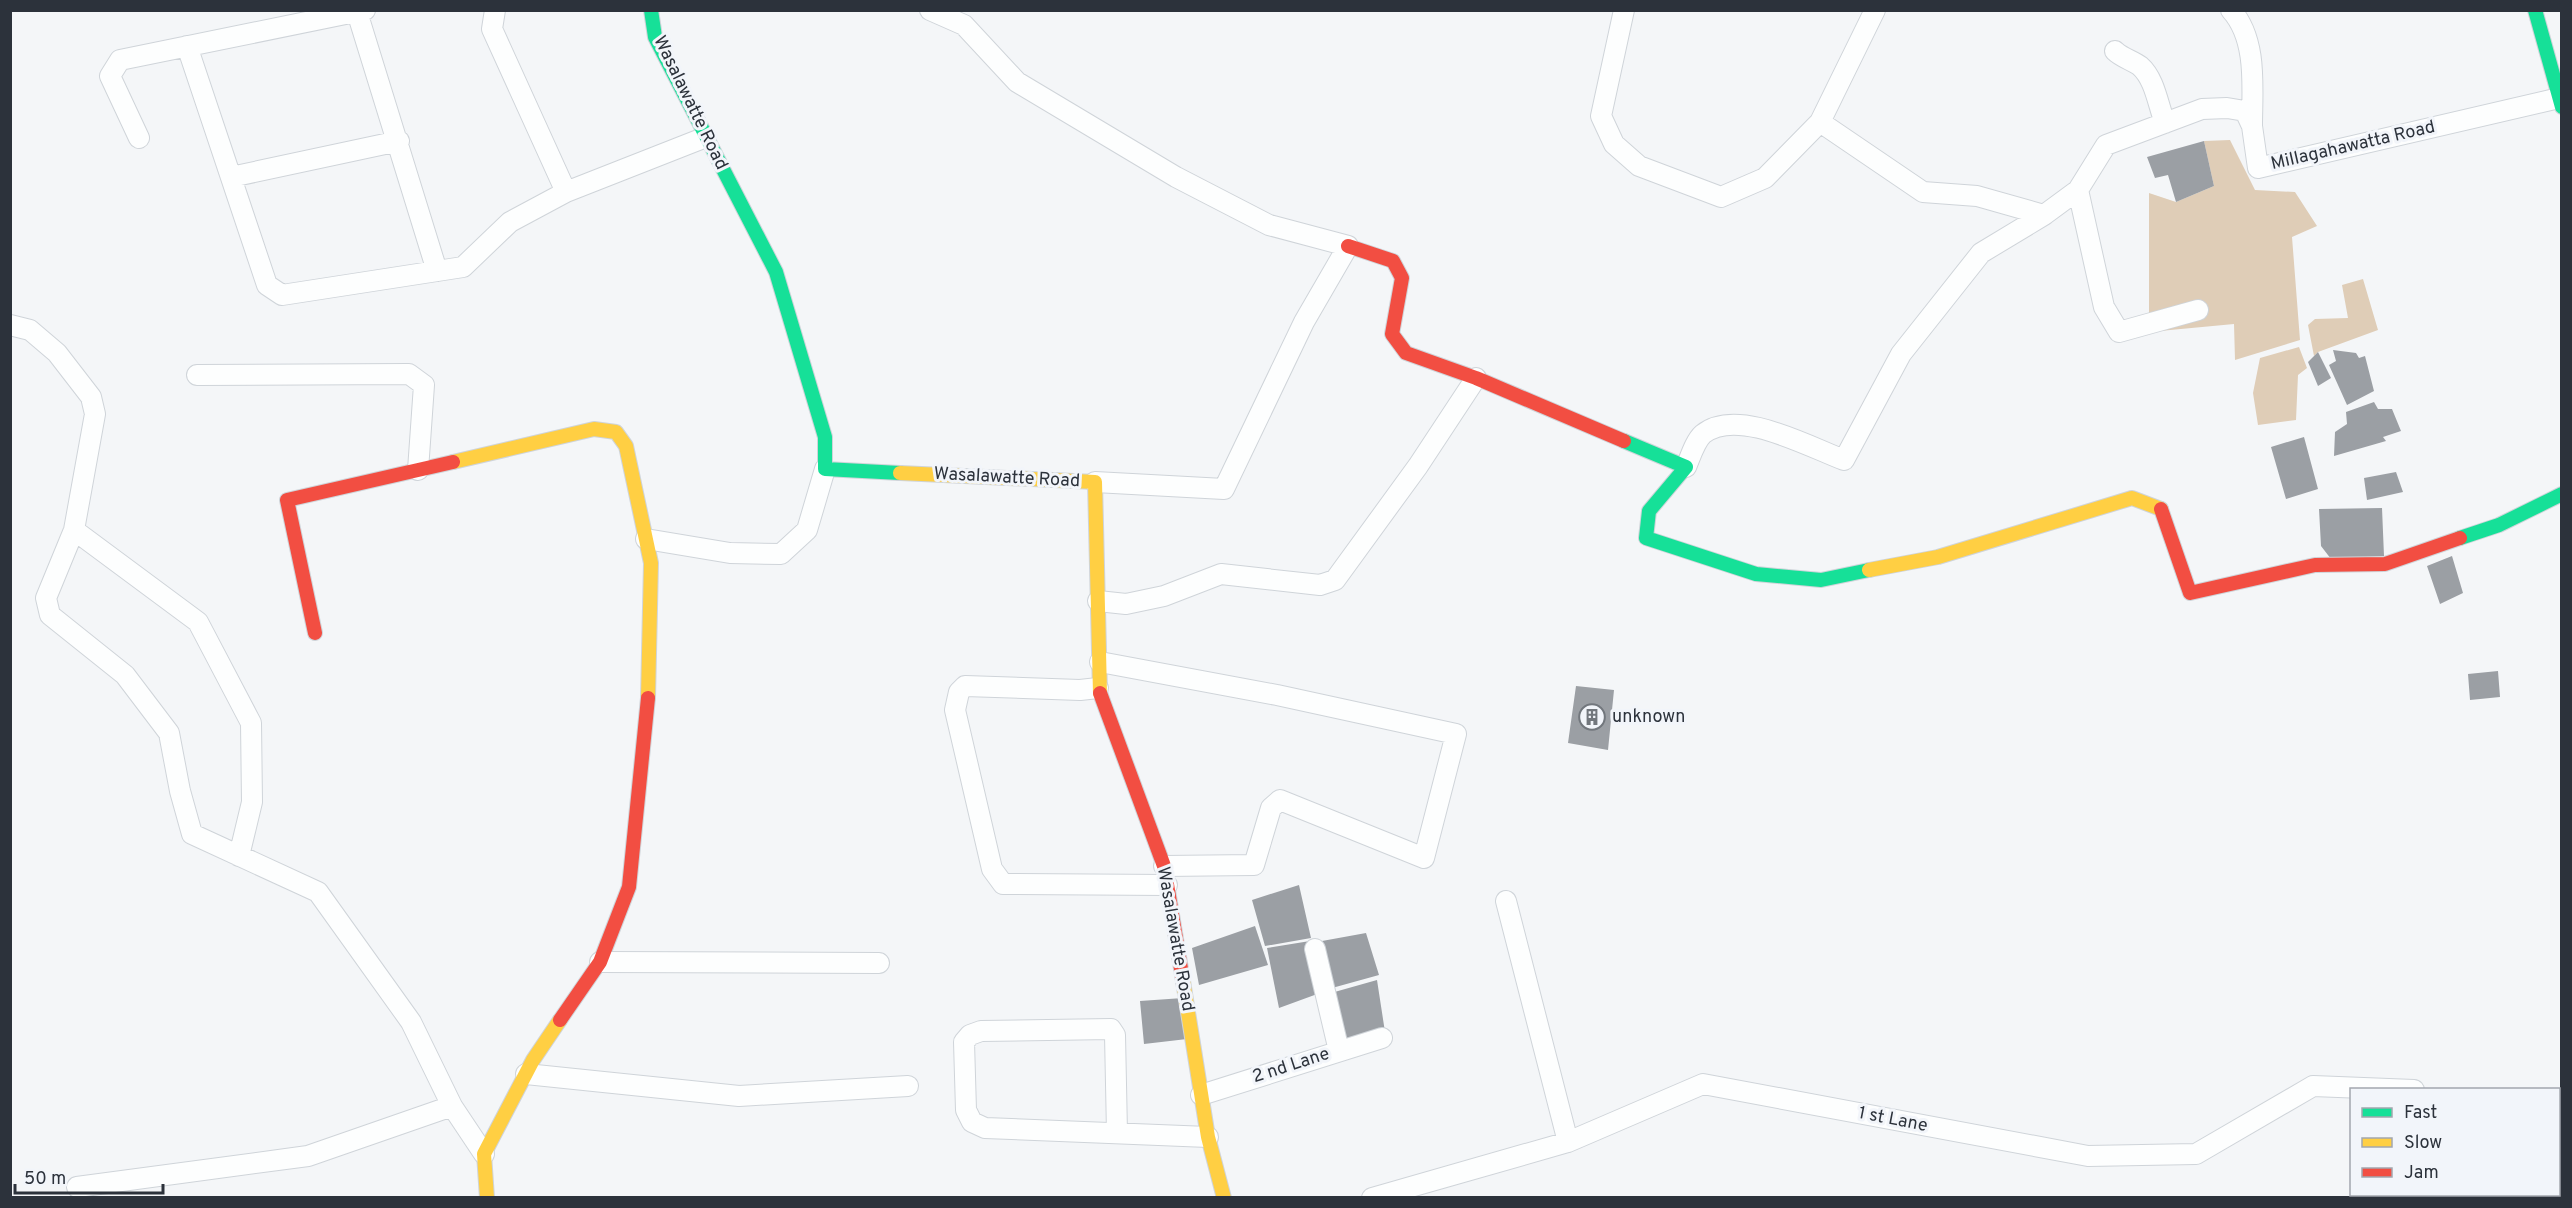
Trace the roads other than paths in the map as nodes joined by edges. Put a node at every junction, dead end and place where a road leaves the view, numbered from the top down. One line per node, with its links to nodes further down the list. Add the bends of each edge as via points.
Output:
1 (495, 10): 21 (street, via 492,29)
2 (651, 10): 16 (street, Wasalawatte Road, via 655,37)
3 (930, 10): 9 (street)
4 (1624, 10): 13 (street, via 1601,116 1614,144 1639,166 1721,197 1765,178)
5 (1875, 10): 13 (street)
6 (2231, 10): 15 (street, via 2248,48 2253,82)
7 (2535, 10): 12 (street)
8 (361, 11): 10 (street); 18 (street)
9 (966, 18): 23 (street, via 1017,82 1176,177 1269,225)
10 (187, 46): 17 (street, via 120,60 110,76); 19 (street)
11 (2115, 51): 14 (street, via 2139,65 2152,84)
12 (2560, 102): 15 (street, Millagahawatta Road, via 2258,168)
13 (1820, 122): 22 (street, via 1923,192 1977,196)
14 (2165, 123): 15 (street, via 2202,109 2227,108 2245,111); 20 (street, via 2106,145)
15 (2252, 126)
16 (706, 137): 21 (street); 31 (street, Wasalawatte Road, via 776,272 825,437)
17 (139, 138)
18 (399, 141): 19 (street); 24 (street)
19 (231, 177): 24 (street, via 267,285 282,295)
20 (2078, 190): 22 (street); 25 (street, via 2104,308 2119,333)
21 (566, 192): 24 (street, via 510,222 463,267)
22 (2044, 215): 29 (street, via 1981,253 1901,354 1844,460 1749,425 1720,424 1701,436)
23 (1348, 246): 28 (street, via 1393,261 1402,278 1392,334 1406,353); 32 (street, via 1304,322 1224,489)
24 (437, 271)
25 (2198, 310)
26 (10, 325): 34 (street, via 30,330 57,353 91,397 95,414)
27 (197, 375): 30 (street, via 409,374 424,385)
28 (1476, 378): 29 (street); 36 (street, via 1335,580 1320,585 1221,574 1164,596 1126,604)
29 (1686, 467): 33 (street, via 1649,511 1646,538 1756,574 1821,580 1915,562 2132,498 2161,509 2190,593 2315,565 2385,564 2499,525)
30 (418, 470): 35 (street, via 594,429 616,432 626,446); 37 (street, via 287,500)
31 (825, 470): 32 (street, Wasalawatte Road); 35 (street, via 807,530 781,554 730,553)
32 (1095, 482): 36 (street, Wasalawatte Road)
33 (2562, 494)
34 (74, 530): 40 (street, via 198,622 251,723 252,802); 40 (street, via 46,598 50,615 125,675 169,733 192,834)
35 (646, 539): 44 (street, via 651,563 648,702 629,887)
36 (1098, 601): 38 (street, Wasalawatte Road)
37 (315, 633)
38 (1100, 662): 39 (street, Wasalawatte Road); 41 (street, via 1456,734 1424,858 1280,800 1271,808 1254,866)
39 (1098, 688): 41 (street, Wasalawatte Road); 41 (street, via 965,686 959,692 955,710 992,869 1003,884)
40 (239, 856): 52 (street, via 318,892 411,1022)
41 (1166, 876): 51 (street, Wasalawatte Road)
42 (1506, 901): 55 (street)
43 (1315, 949): 47 (street)
44 (600, 962): 45 (street); 48 (street)
45 (879, 963)
46 (1382, 1038): 47 (street, 2 nd Lane)
47 (1339, 1051): 51 (street, 2 nd Lane)
48 (526, 1074): 49 (street, via 739,1096); 56 (street)
49 (908, 1086)
50 (2380, 1088): 55 (street, 1 st Lane, via 2313,1086 2196,1155 2088,1156 1703,1084)
51 (1201, 1095): 54 (street, Wasalawatte Road)
52 (452, 1106): 56 (street); 57 (street, via 308,1156)
53 (1117, 1133): 53 (street, via 985,1128 972,1122 966,1110 964,1042 981,1031 1111,1029 1115,1035); 54 (street)
54 (1208, 1137): 59 (street, Wasalawatte Road)
55 (1568, 1142): 60 (street, 1 st Lane)
56 (484, 1155): 58 (street)
57 (77, 1187)
58 (487, 1197)
59 (1224, 1197)
60 (1372, 1197)

